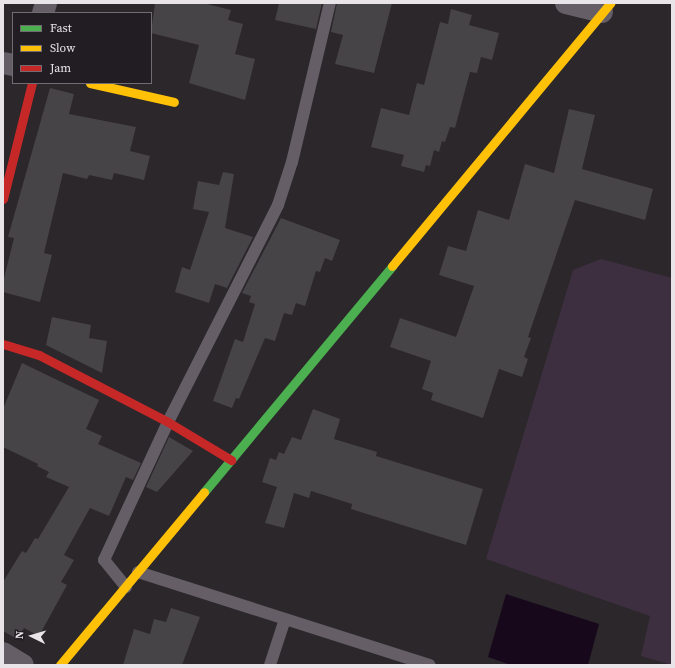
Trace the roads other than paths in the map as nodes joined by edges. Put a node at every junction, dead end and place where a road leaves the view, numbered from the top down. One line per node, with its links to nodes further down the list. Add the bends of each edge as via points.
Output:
1 (330, 3): 9 (lane, via 292,162 278,205)
2 (566, 3): 3 (street)
3 (606, 8): 10 (street)
4 (32, 84): 7 (street)
5 (94, 84): 6 (street)
6 (174, 102)
7 (3, 199)
8 (3, 344): 9 (street, via 39,355)
9 (168, 422): 10 (street); 12 (lane, via 104,560)
10 (231, 460): 11 (street)
11 (138, 572): 12 (street); 13 (lane)
12 (126, 586): 16 (street)
13 (285, 619): 17 (lane); 18 (lane)
14 (3, 653): 15 (street)
15 (23, 665)
16 (60, 665)
17 (270, 665)
18 (430, 665)

